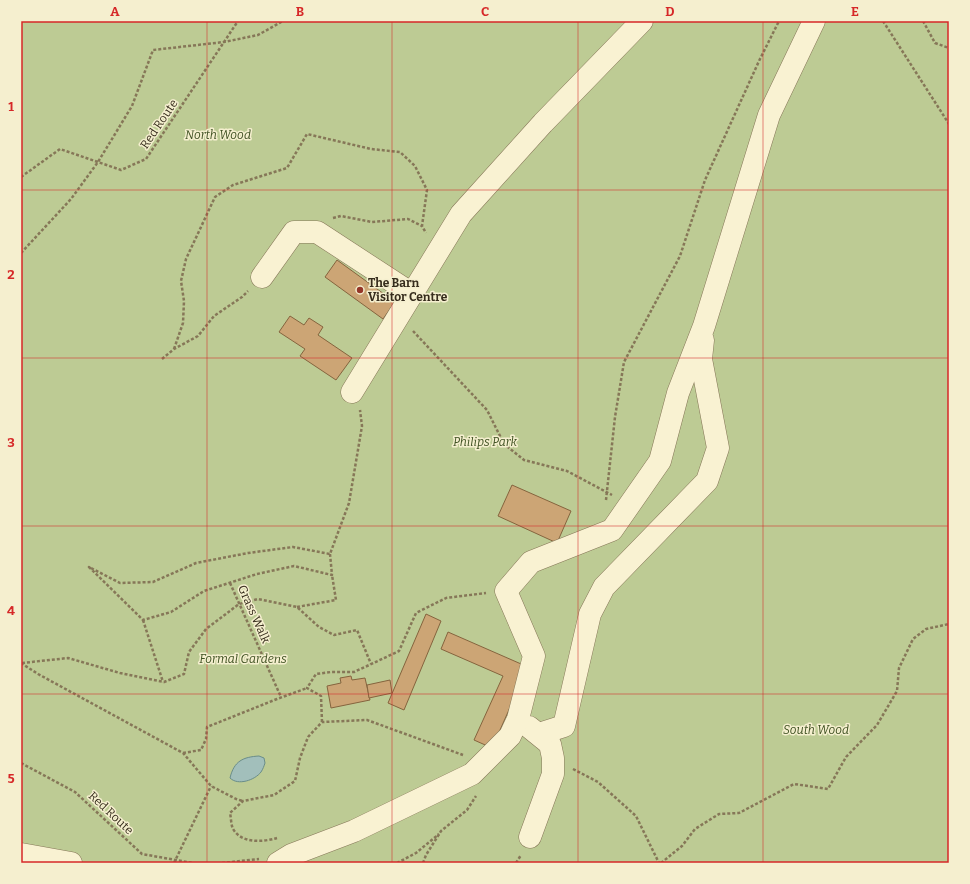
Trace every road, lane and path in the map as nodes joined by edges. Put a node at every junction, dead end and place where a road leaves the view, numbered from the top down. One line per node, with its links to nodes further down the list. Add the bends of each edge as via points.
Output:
1 (238, 21): 8 (path, Red Route)
2 (283, 21): 8 (path, via 258,35)
3 (642, 21): 15 (lane, via 542,123 461,214)
4 (779, 21): 24 (path, via 705,180 680,256 624,362)
5 (814, 21): 19 (lane, via 769,116)
6 (883, 21): 10 (path)
7 (923, 21): 9 (path, via 934,43)
8 (224, 42): 11 (path, Red Route, via 146,159 121,170); 11 (path, via 153,50 132,106)
9 (949, 48)
10 (949, 124)
11 (98, 162): 12 (path, Red Route, via 60,148); 16 (path, via 71,199)
12 (21, 177)
13 (328, 219): 14 (path, via 341,216 372,222 408,219)
14 (422, 226): 15 (path); 21 (path, via 427,190 415,166 400,152 307,134 288,168 233,185 215,197 186,259 181,281 184,301 183,323)
15 (438, 252): 18 (lane)
16 (21, 253)
17 (262, 277): 18 (lane, via 294,232 317,232); 21 (path, via 242,297 214,316 198,336)
18 (412, 294): 23 (lane)
19 (704, 326): 26 (lane, via 678,392 660,461); 42 (lane, via 701,359 718,448 707,481 604,587 590,614 564,726)
20 (411, 329): 24 (path, via 487,410 504,444 524,460 568,471)
21 (174, 349): 22 (path)
22 (162, 360)
23 (352, 392): 27 (path, via 358,401 362,426 348,503)
24 (607, 492): 25 (path); 26 (path)
25 (606, 503)
26 (627, 508): 30 (lane, via 612,530 531,562)
27 (330, 554): 28 (path); 33 (path, via 293,548 248,553 196,562 153,582 120,582 89,567)
28 (332, 575): 29 (path, via 294,566); 32 (path, via 336,600)
29 (230, 582): 31 (path, Grass Walk); 33 (path, via 204,591 171,612)
30 (506, 591): 36 (path, via 446,598 416,613 399,651); 40 (lane, via 534,656)
31 (240, 604): 32 (path, via 258,599); 37 (path, via 206,629 189,652 184,674); 39 (path, Grass Walk)
32 (297, 607): 36 (path, via 319,627 334,635 357,630)
33 (143, 620): 37 (path)
34 (949, 624): 61 (path, via 926,629 914,639 899,668 897,691 877,725 846,757 828,789 794,784 739,813 719,814 695,829 682,846)
35 (21, 663): 37 (path, via 68,658); 43 (path)
36 (371, 664): 38 (path, via 354,672 316,674)
37 (164, 682)
38 (307, 688): 39 (path); 41 (path, via 321,696)
39 (281, 698): 43 (path, via 208,727 201,750)
40 (518, 719): 42 (lane); 48 (lane, via 510,736)
41 (322, 722): 44 (path, via 367,720); 50 (path, via 308,737 300,758 296,781 274,795)
42 (539, 734): 46 (lane, via 550,744)
43 (183, 753): 49 (path)
44 (459, 754): 45 (path); 48 (path)
45 (456, 758)
46 (553, 758): 53 (lane, via 553,774); 61 (path, via 598,782 636,816)
47 (21, 763): 55 (path, Red Route, via 75,792 142,854)
48 (482, 764): 51 (path, via 484,785 467,810); 58 (lane, via 472,774 354,831 291,855)
49 (211, 786): 50 (path); 55 (path)
50 (243, 801): 52 (path, via 230,813 233,828 244,839 266,841)
51 (441, 831): 59 (path, via 416,853); 60 (path)
52 (281, 837)
53 (530, 837)
54 (21, 854): 56 (lane)
55 (175, 862): 57 (path, Red Route)
56 (71, 863)
57 (194, 863)
58 (278, 863)
59 (397, 863)
60 (423, 863)
61 (660, 863)

